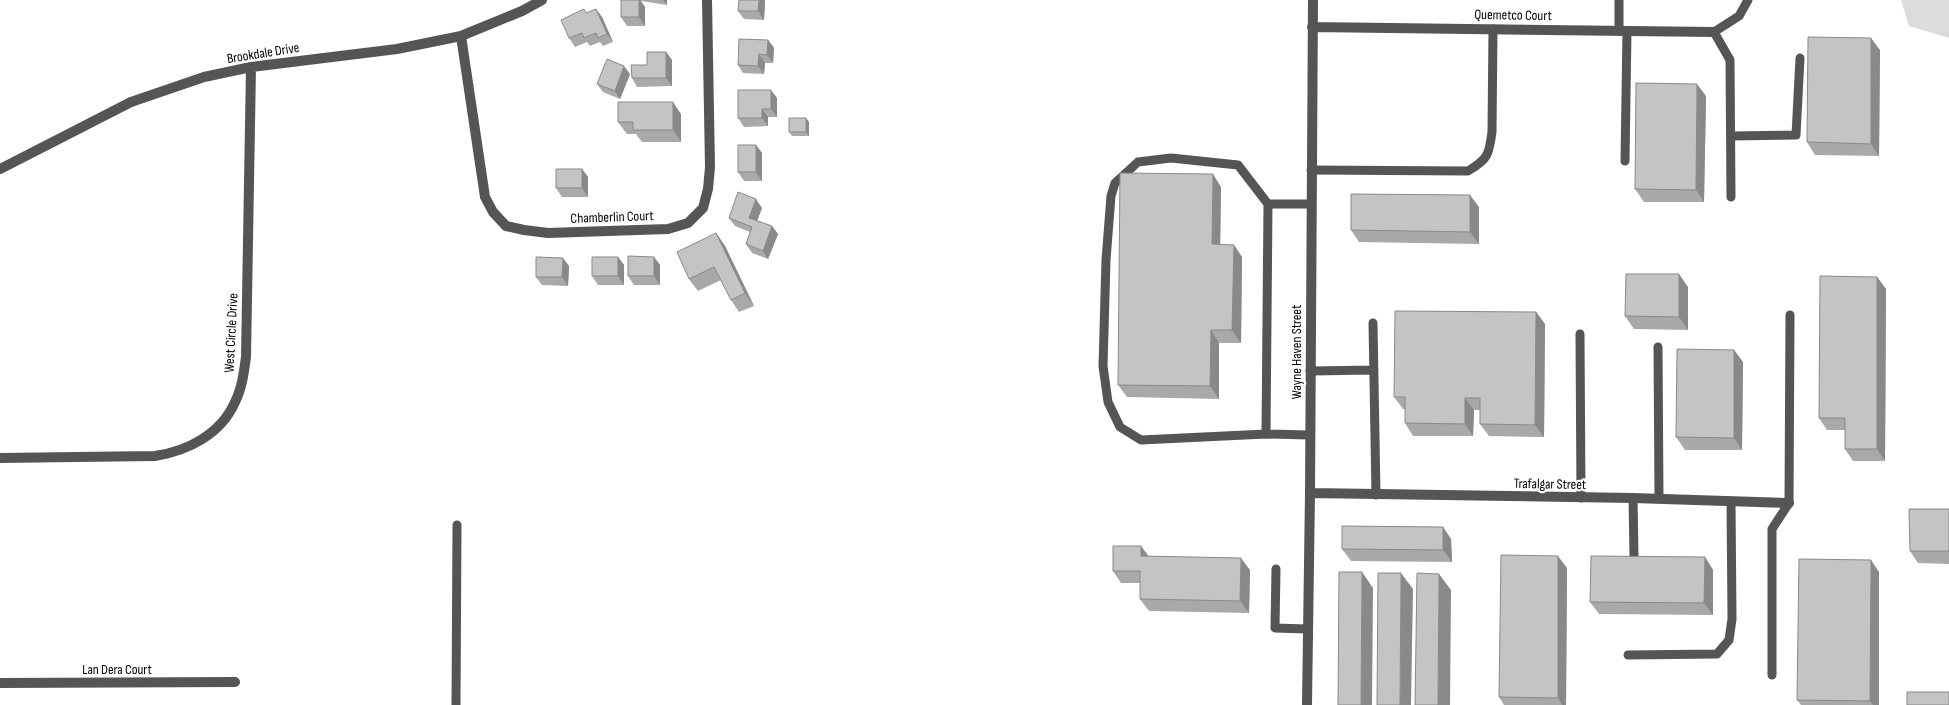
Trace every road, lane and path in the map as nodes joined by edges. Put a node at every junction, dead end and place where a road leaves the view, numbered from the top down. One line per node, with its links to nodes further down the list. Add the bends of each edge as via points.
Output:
1 (542, 0): 10 (street, Brookdale Drive)
2 (707, 0): 10 (street, Chamberlin Court, via 708,189 703,208 688,223 668,229 548,233 506,226 485,197)
3 (1313, 0): 6 (street, Wayne Haven Street)
4 (1619, 0): 8 (lane)
5 (1748, 0): 9 (lane, via 1739,16)
6 (1312, 26): 7 (street, Quemetco Court); 16 (street, Wayne Haven Street)
7 (1493, 29): 8 (street, Quemetco Court); 16 (lane, via 1492,132 1484,161 1468,171)
8 (1623, 31): 9 (street, Quemetco Court); 14 (lane)
9 (1714, 32): 13 (lane, via 1730,60)
10 (461, 36): 12 (street, Brookdale Drive, via 397,49)
11 (1800, 58): 13 (lane, via 1796,135)
12 (251, 68): 15 (street, Brookdale Drive, via 204,77 131,102); 28 (street, West Circle Drive, via 246,357 235,404 208,436 173,453)
13 (1731, 136): 17 (lane)
14 (1625, 161)
15 (0, 169)
16 (1311, 170): 19 (street, Wayne Haven Street)
17 (1731, 197)
18 (1268, 204): 19 (lane); 26 (lane); 26 (lane, via 1238,165 1170,158 1138,162 1115,183 1106,260 1104,366 1108,402 1120,427 1141,440)
19 (1311, 204): 25 (street, Wayne Haven Street)
20 (1790, 315): 35 (lane)
21 (1373, 323): 24 (lane)
22 (1580, 334): 31 (lane)
23 (1658, 347): 33 (lane)
24 (1373, 370): 25 (lane); 30 (lane)
25 (1310, 371): 27 (street, Wayne Haven Street)
26 (1266, 434): 27 (lane)
27 (1310, 435): 29 (street, Wayne Haven Street)
28 (0, 458)
29 (1310, 493): 30 (street, Trafalgar Street); 39 (street, Wayne Haven Street)
30 (1376, 495): 31 (street, Trafalgar Street)
31 (1581, 498): 32 (street, Trafalgar Street)
32 (1633, 498): 33 (street, Trafalgar Street); 37 (lane)
33 (1660, 499): 34 (street, Trafalgar Street)
34 (1731, 501): 35 (street, Trafalgar Street); 40 (lane, via 1732,619 1729,640 1717,654)
35 (1789, 503): 41 (lane, via 1772,529)
36 (457, 525): 44 (lane)
37 (1634, 556)
38 (1276, 569): 39 (lane, via 1275,628)
39 (1307, 629): 45 (street, Wayne Haven Street)
40 (1628, 655)
41 (1772, 675)
42 (235, 682): 43 (street, Lan Dera Court)
43 (0, 683)
44 (456, 705)
45 (1306, 705)

